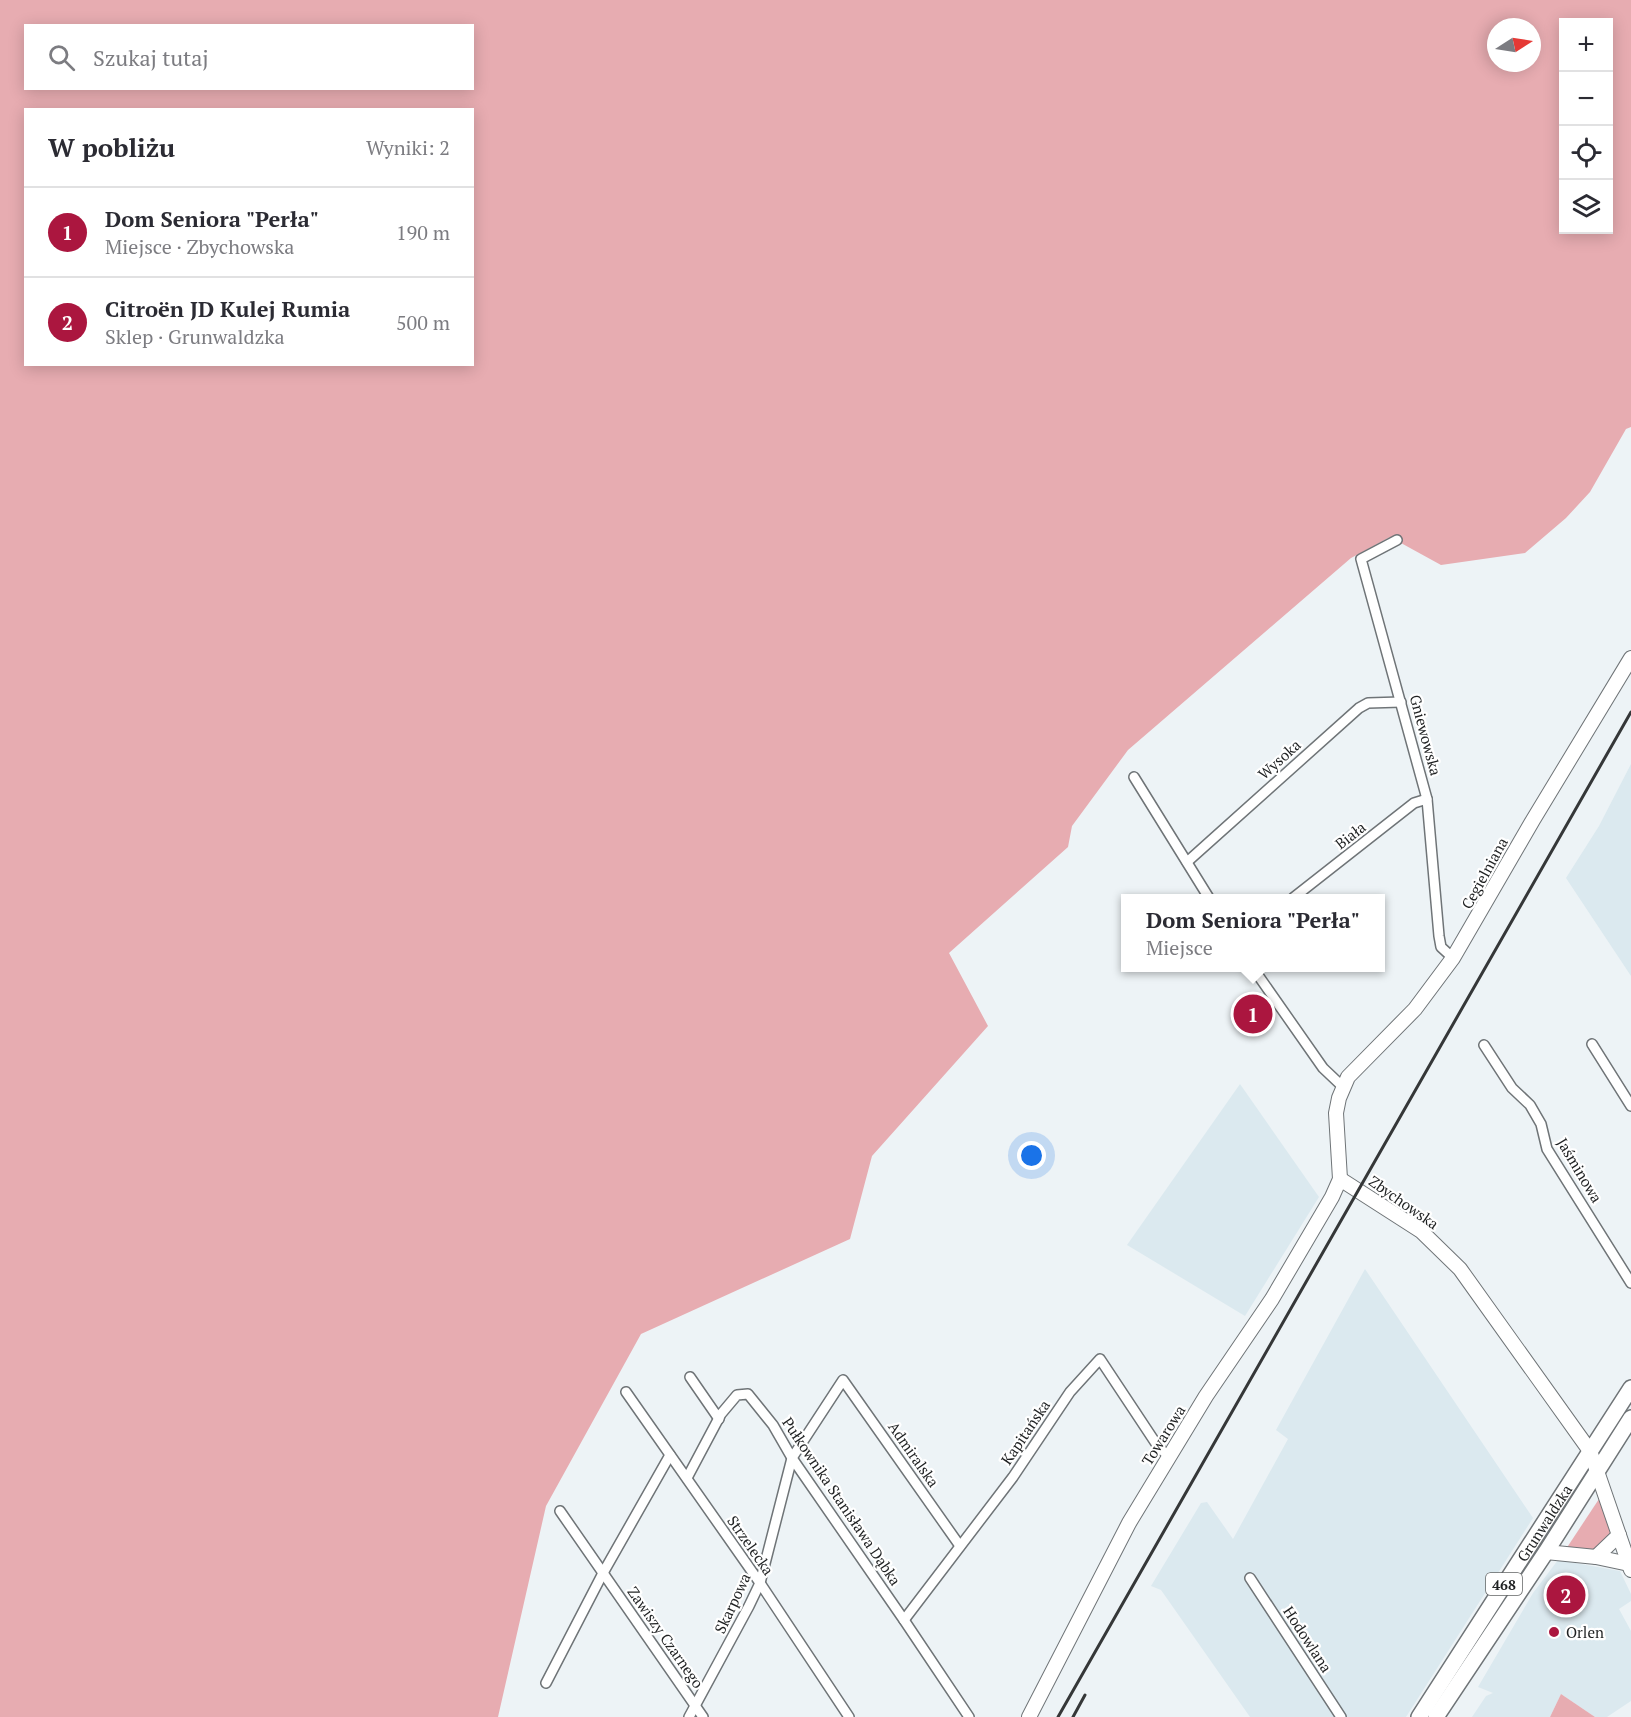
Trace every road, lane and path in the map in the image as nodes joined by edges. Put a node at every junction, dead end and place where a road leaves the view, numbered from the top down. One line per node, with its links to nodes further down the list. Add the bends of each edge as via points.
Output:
1 (1397, 540): 3 (street, Gniewowska, via 1362,559)
2 (1631, 658): 9 (street, Cegielniana)
3 (1401, 702): 5 (street, Gniewowska); 6 (street, Wysoka, via 1368,703 1359,708)
4 (1134, 777): 6 (street)
5 (1427, 800): 8 (street, Biała, via 1414,803); 9 (street, Gniewowska, via 1439,936 1441,946)
6 (1186, 862): 7 (street)
7 (1206, 894)
8 (1298, 894)
9 (1453, 958): 13 (street, Cegielniana, via 1415,1009)
10 (1256, 972): 13 (street, via 1323,1068)
11 (1592, 1044): 14 (street)
12 (1484, 1045): 16 (street, Jaśminowa, via 1512,1088 1530,1105 1541,1124 1546,1149)
13 (1342, 1086): 15 (street, via 1336,1113)
14 (1631, 1106)
15 (1340, 1179): 23 (street, Zbychowska, via 1408,1221 1452,1260); 25 (street, Towarowa, via 1272,1299)
16 (1631, 1283)
17 (690, 1377): 22 (street)
18 (843, 1380): 26 (street, Skarpowa); 31 (street, Admiralska)
19 (1631, 1388): 23 (main road, Grunwaldzka / 468)
20 (626, 1392): 24 (street, Strzelecka)
21 (1631, 1418): 27 (main road, Grunwaldzka / 468)
22 (719, 1419): 26 (street, Pułkownika Stanisława Dąbka, via 737,1395 748,1394 773,1425); 28 (street, Pułkownika Stanisława Dąbka)
23 (1590, 1450): 27 (street); 47 (main road, Grunwaldzka / 468)
24 (670, 1455): 28 (street, Strzelecka); 35 (street)
25 (1168, 1456): 31 (street, Kapitańska, via 1100,1359 1070,1392); 45 (street, Towarowa, via 1097,1581)
26 (792, 1458): 37 (street, Skarpowa); 38 (street, Pułkownika Stanisława Dąbka)
27 (1596, 1471): 30 (street); 32 (main road, Grunwaldzka / 468)
28 (687, 1478): 37 (street, Strzelecka)
29 (560, 1511): 35 (street, Zawiszy Czarnego)
30 (1619, 1535): 33 (street); 34 (street)
31 (960, 1546): 38 (street, Kapitańska)
32 (1546, 1552): 33 (street); 48 (main road, Grunwaldzka / 468)
33 (1596, 1557): 34 (street)
34 (1630, 1567)
35 (603, 1574): 39 (street); 40 (street, Zawiszy Czarnego)
36 (1250, 1578): 46 (street, Hodowlana)
37 (760, 1583): 40 (street, Skarpowa); 43 (street, Strzelecka)
38 (904, 1620): 44 (street, Pułkownika Stanisława Dąbka)
39 (546, 1683)
40 (696, 1706): 41 (street, Skarpowa); 42 (street, Zawiszy Czarnego)
41 (689, 1717)
42 (704, 1717)
43 (849, 1717)
44 (969, 1717)
45 (1029, 1717)
46 (1341, 1717)
47 (1419, 1717)
48 (1436, 1717)

